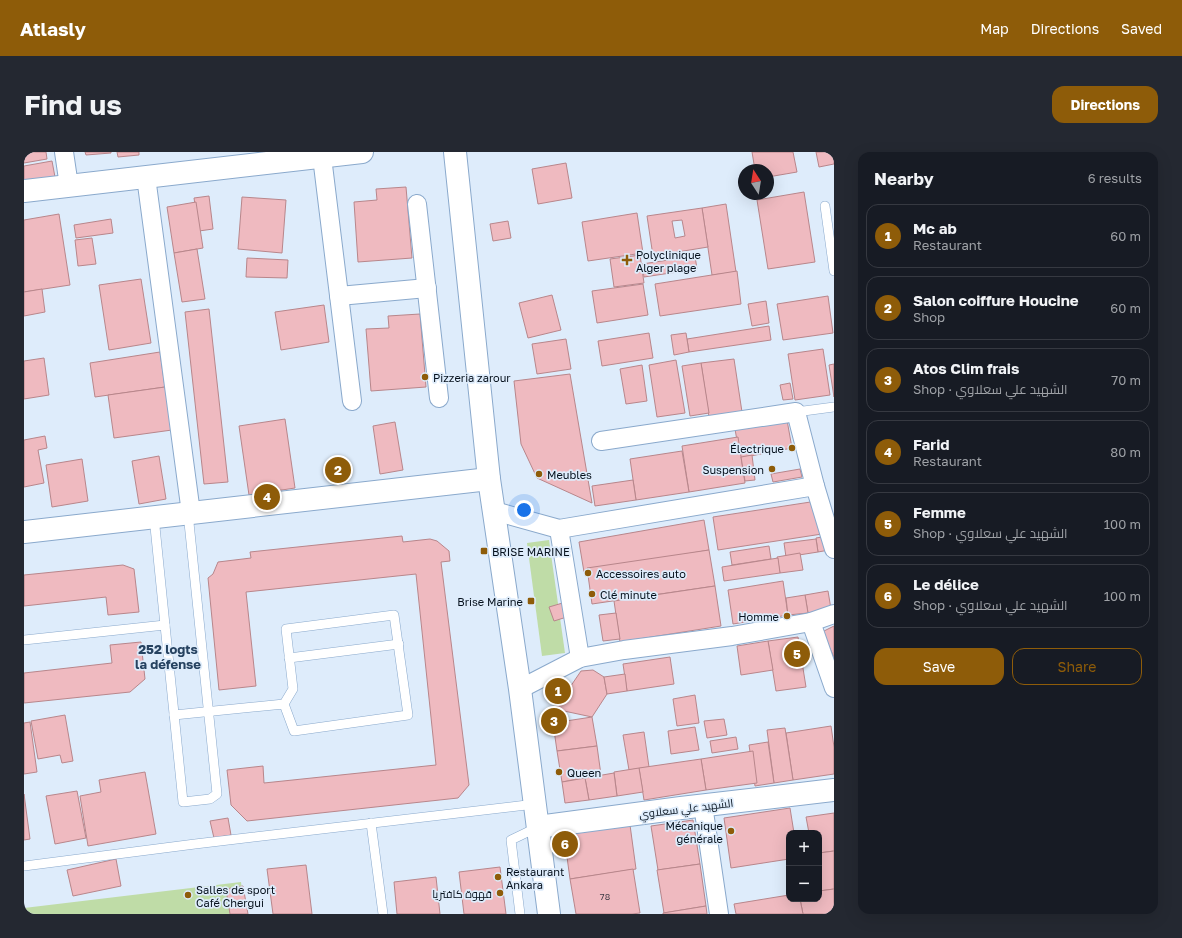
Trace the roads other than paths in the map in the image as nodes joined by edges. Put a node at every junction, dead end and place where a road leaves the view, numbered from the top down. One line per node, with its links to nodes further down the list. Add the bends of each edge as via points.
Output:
1 (64, 152): 6 (street)
2 (362, 152): 4 (main road)
3 (455, 152): 18 (main road)
4 (322, 157): 5 (main road); 12 (street)
5 (146, 177): 6 (main road); 21 (street)
6 (69, 186): 7 (main road)
7 (24, 191)
8 (417, 204): 11 (street)
9 (825, 206): 10 (lane)
10 (834, 271)
11 (427, 288): 12 (street); 13 (street)
12 (339, 296): 14 (street)
13 (439, 398)
14 (352, 401)
15 (834, 407): 16 (lane)
16 (796, 412): 17 (street); 19 (street)
17 (601, 441)
18 (489, 479): 20 (main road); 21 (main road)
19 (815, 486): 23 (street); 25 (street)
20 (494, 511): 23 (street); 34 (main road)
21 (190, 513): 22 (main road); 36 (lane)
22 (154, 517): 24 (main road); 28 (lane)
23 (559, 529): 32 (street)
24 (24, 532)
25 (834, 549)
26 (834, 614): 27 (street)
27 (811, 622): 32 (street); 33 (street)
28 (165, 625): 29 (lane); 37 (lane)
29 (24, 640)
30 (398, 644): 31 (lane); 31 (lane, via 394,615 286,629); 35 (lane, via 408,715 294,731)
31 (289, 658): 35 (lane, via 293,688)
32 (580, 658): 34 (street)
33 (834, 688)
34 (520, 689): 39 (main road)
35 (284, 704): 36 (lane)
36 (208, 712): 37 (lane); 37 (lane, via 217,794 210,799 183,802)
37 (174, 715)
38 (834, 790): 40 (main road, الشهيد علي سعلاوي)
39 (535, 804): 41 (lane); 42 (main road)
40 (703, 805): 42 (main road, الشهيد علي سعلاوي); 47 (street)
41 (371, 823): 43 (lane); 44 (lane)
42 (538, 827): 45 (lane, via 511,840); 46 (main road)
43 (24, 866)
44 (383, 914)
45 (520, 914)
46 (549, 914)
47 (719, 914)

